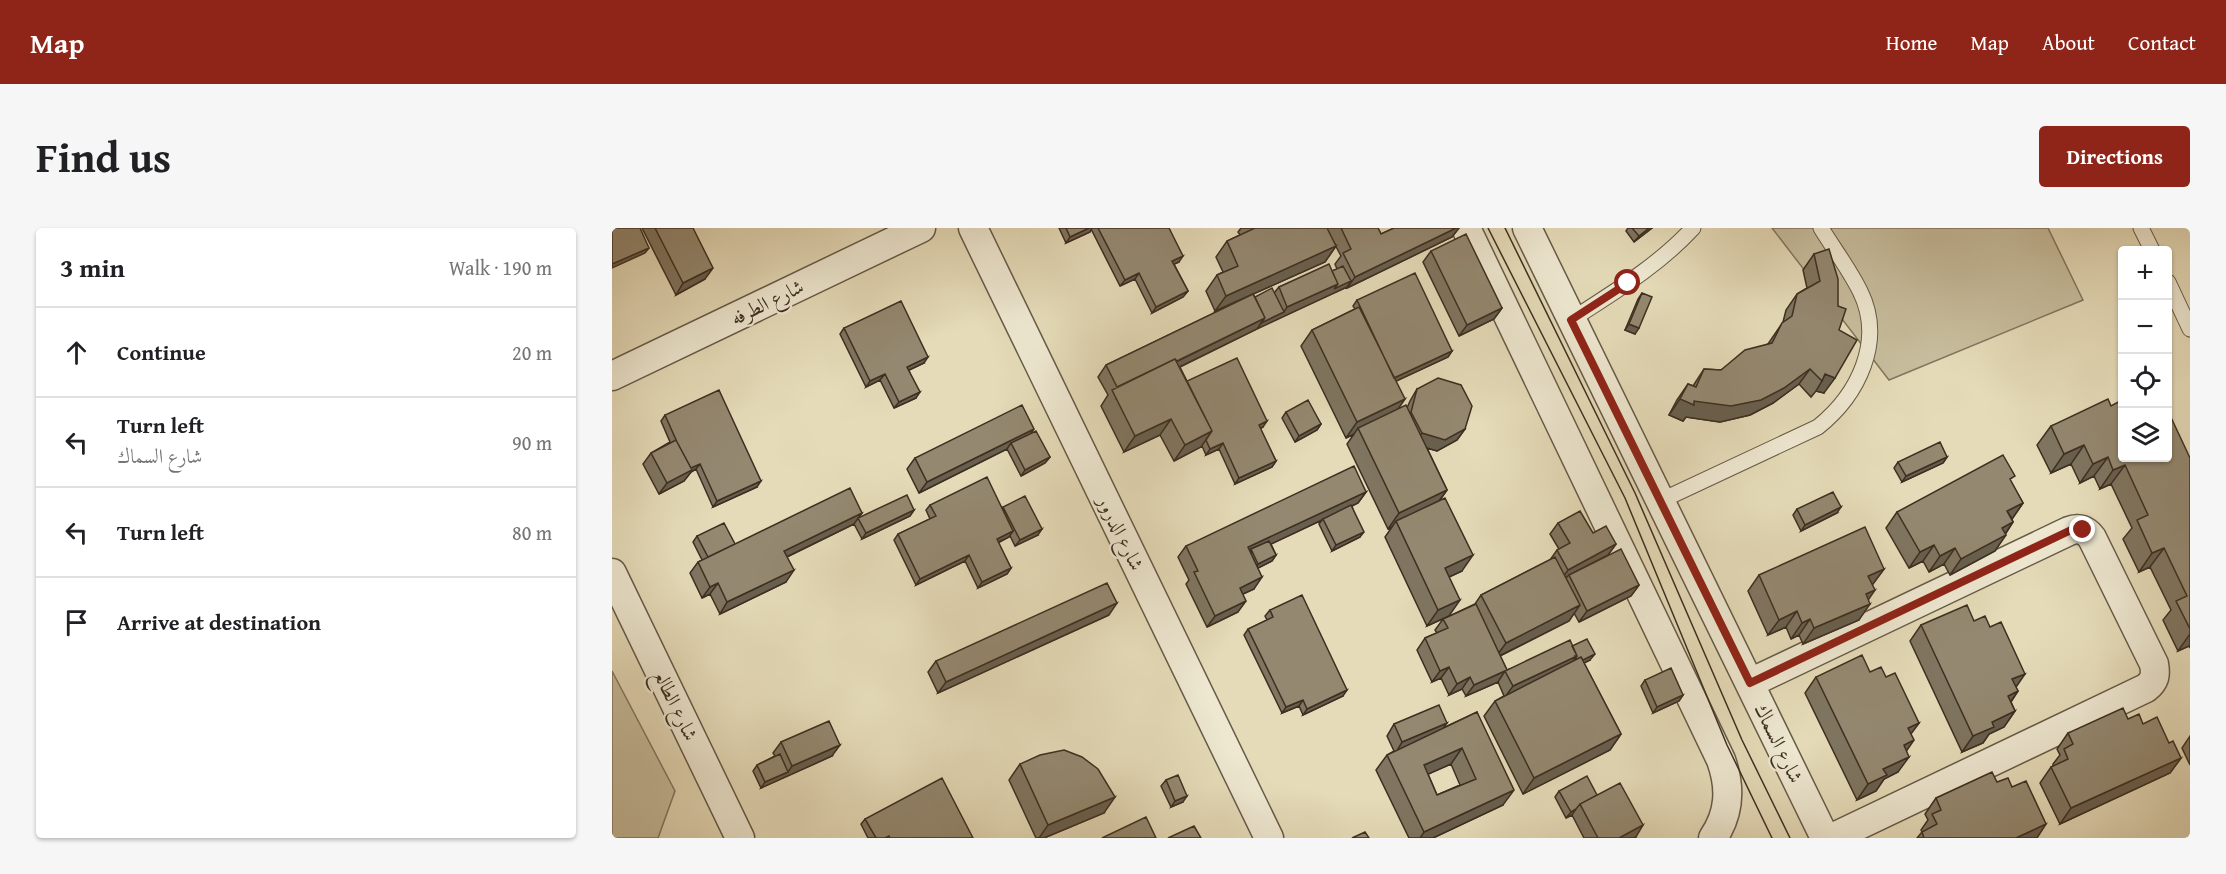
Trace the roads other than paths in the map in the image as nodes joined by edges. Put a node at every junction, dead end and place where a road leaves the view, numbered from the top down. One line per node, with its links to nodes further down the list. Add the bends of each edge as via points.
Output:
1 (921, 228): 12 (street, شارع الطرفه)
2 (973, 228): 17 (street, شارع الدرور)
3 (1466, 228): 18 (street, via 1720,759 1729,793)
4 (1527, 228): 10 (street, شارع السماك)
5 (1693, 228): 10 (lane, via 1660,259)
6 (1821, 228): 13 (lane, via 1861,292 1867,314 1866,357 1849,396 1818,427)
7 (2141, 228): 8 (lane)
8 (2150, 246)
9 (2172, 291): 11 (lane)
10 (1571, 320): 13 (street, شارع السماك)
11 (2190, 329)
12 (612, 376)
13 (1660, 501): 15 (street, شارع السماك)
14 (612, 573): 16 (street, شارع الطالع)
15 (1750, 683): 19 (street, شارع السماك); 20 (street, via 2075,528 2092,538 2154,664 2156,672 2151,684)
16 (740, 838)
17 (1269, 838)
18 (1713, 838)
19 (1825, 838)
20 (1832, 838)

